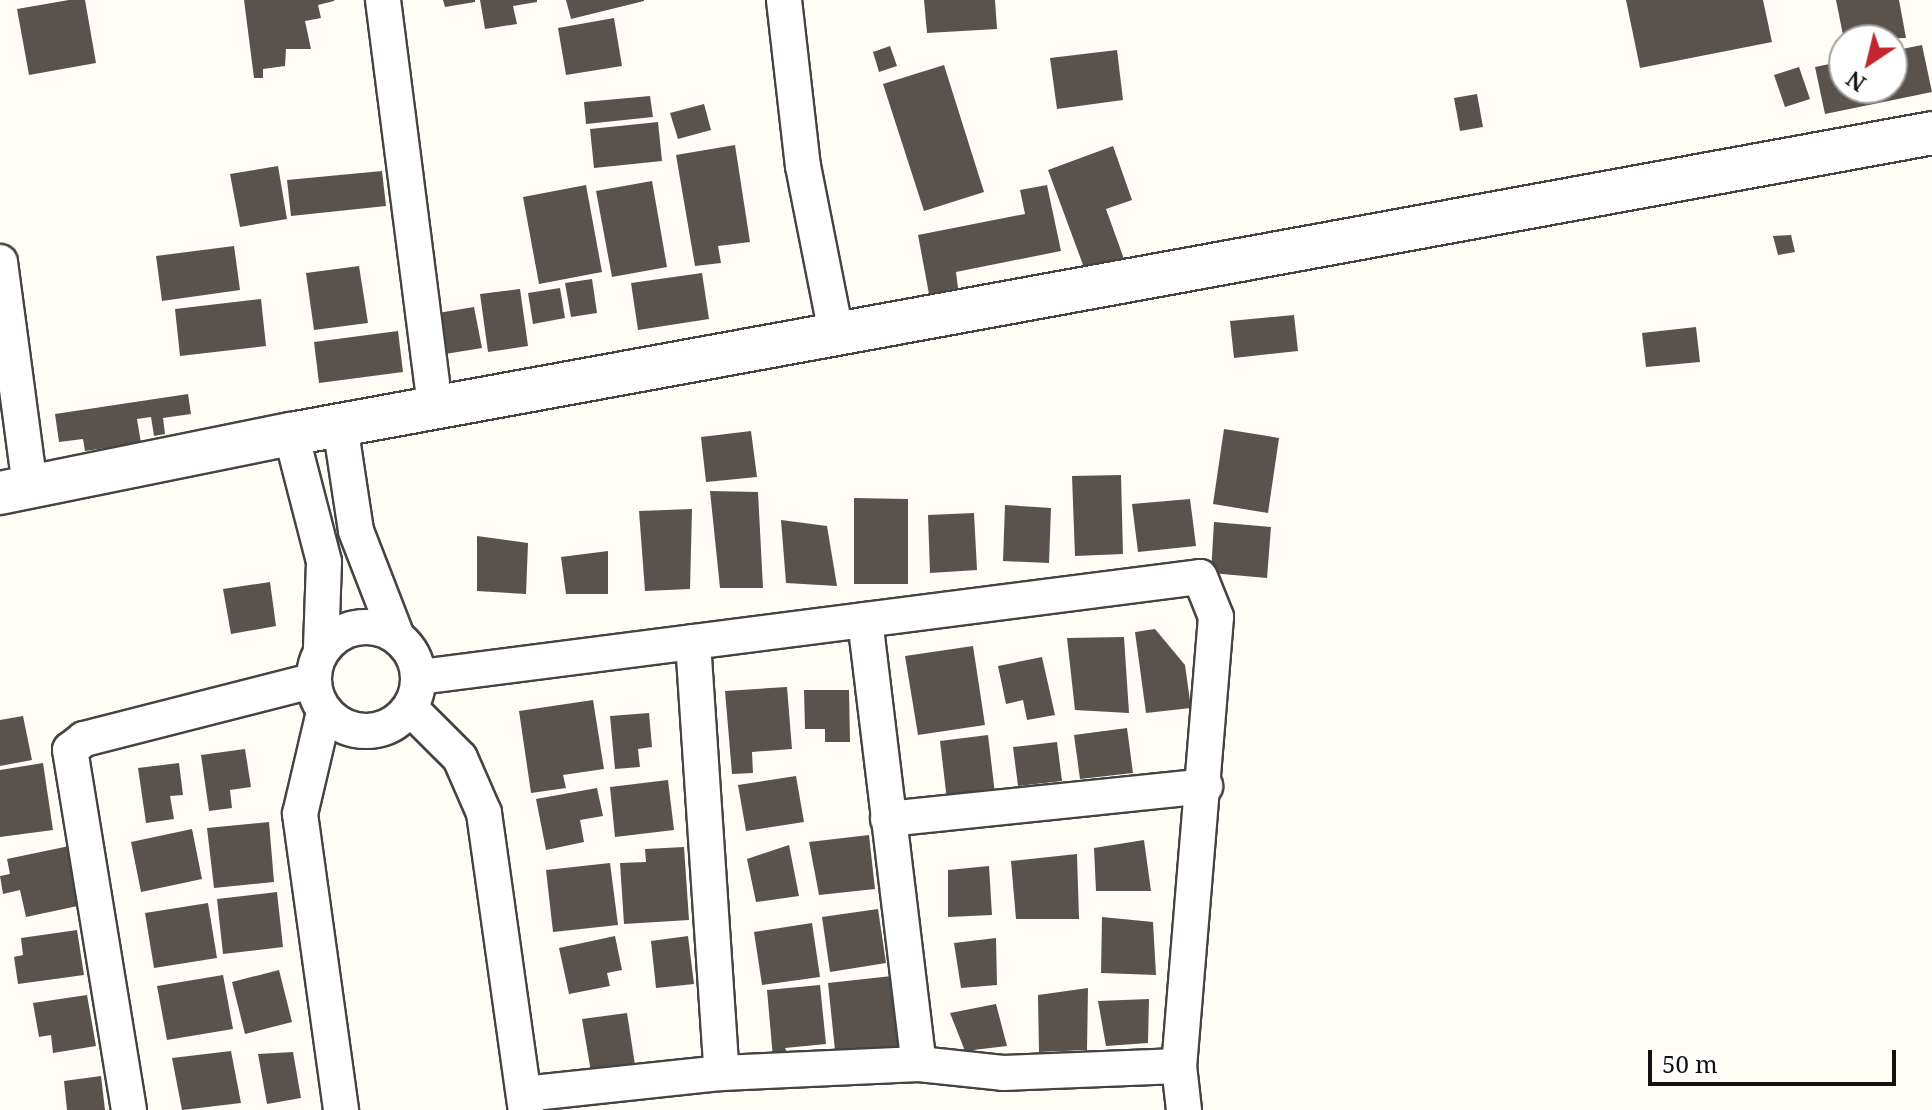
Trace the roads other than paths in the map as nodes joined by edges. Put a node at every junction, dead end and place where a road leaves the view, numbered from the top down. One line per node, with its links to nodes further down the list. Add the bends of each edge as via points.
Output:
1 (383, 0): 6 (street)
2 (784, 0): 5 (street, via 803,166)
3 (1932, 133): 5 (street)
4 (0, 262): 9 (street)
5 (836, 333): 6 (street)
6 (435, 407): 7 (street)
7 (340, 425): 8 (street); 11 (street, via 356,531)
8 (291, 434): 9 (street); 13 (street, via 324,562)
9 (15, 490)
10 (865, 620): 12 (street); 16 (street, via 1200,577 1216,617); 17 (street)
11 (396, 634): 13 (street, via 369,625 342,631); 14 (street, via 413,653)
12 (693, 642): 14 (street); 20 (street)
13 (317, 665): 15 (street); 22 (street, via 84,739 70,750)
14 (416, 693): 15 (street, via 385,730 352,731); 21 (street, via 460,758 484,813)
15 (324, 712): 23 (street, via 300,814)
16 (1205, 786): 17 (street); 19 (street)
17 (888, 819): 18 (street)
18 (919, 1064): 19 (street, via 1003,1073); 20 (street)
19 (1179, 1066): 24 (street)
20 (722, 1073): 21 (street)
21 (525, 1102)
22 (129, 1110)
23 (341, 1110)
24 (1184, 1110)

